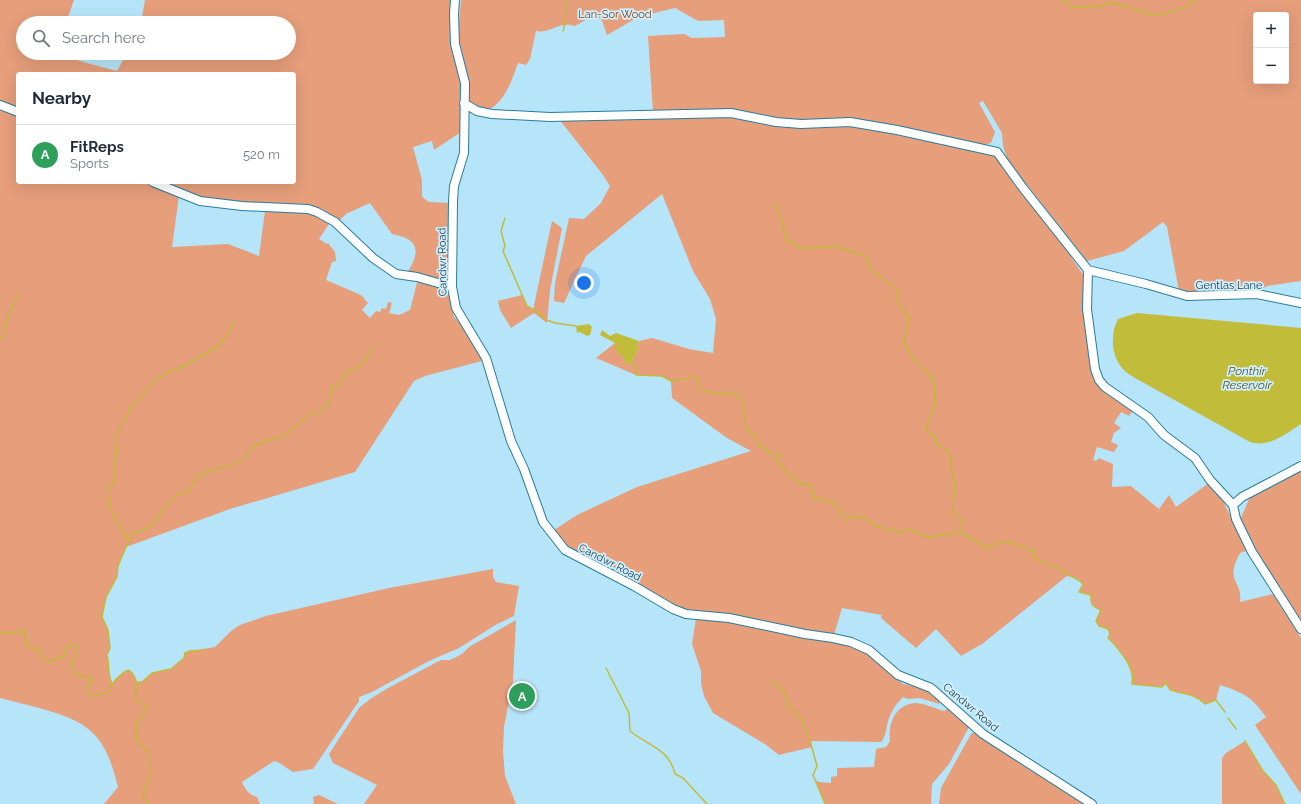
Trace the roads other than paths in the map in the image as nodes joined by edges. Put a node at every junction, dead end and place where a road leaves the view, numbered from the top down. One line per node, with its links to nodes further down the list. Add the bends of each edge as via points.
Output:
1 (455, 0): 2 (street, Candwr Road, via 455,44 464,74)
2 (464, 104): 6 (street, via 477,111 492,114 550,117 732,113 800,124 850,122 997,152); 7 (street, Candwr Road, via 464,153 452,201)
3 (0, 105): 4 (street)
4 (16, 111)
5 (158, 184): 7 (street, via 200,201 308,209 317,212 335,222 373,258 396,274)
6 (1088, 270): 8 (street, Gentlas Lane, via 1187,296 1257,294); 10 (street, via 1087,309 1095,369 1099,380 1148,417 1164,435 1195,458 1210,480)
7 (452, 287): 12 (street, Candwr Road, via 456,308 486,358 511,441 543,522 565,550 686,614 729,618 833,638 869,650 898,675 931,688 983,734)
8 (1301, 303)
9 (1301, 466): 10 (street, via 1242,497)
10 (1233, 505): 11 (street, via 1236,519 1252,552)
11 (1301, 629)
12 (1092, 804)

